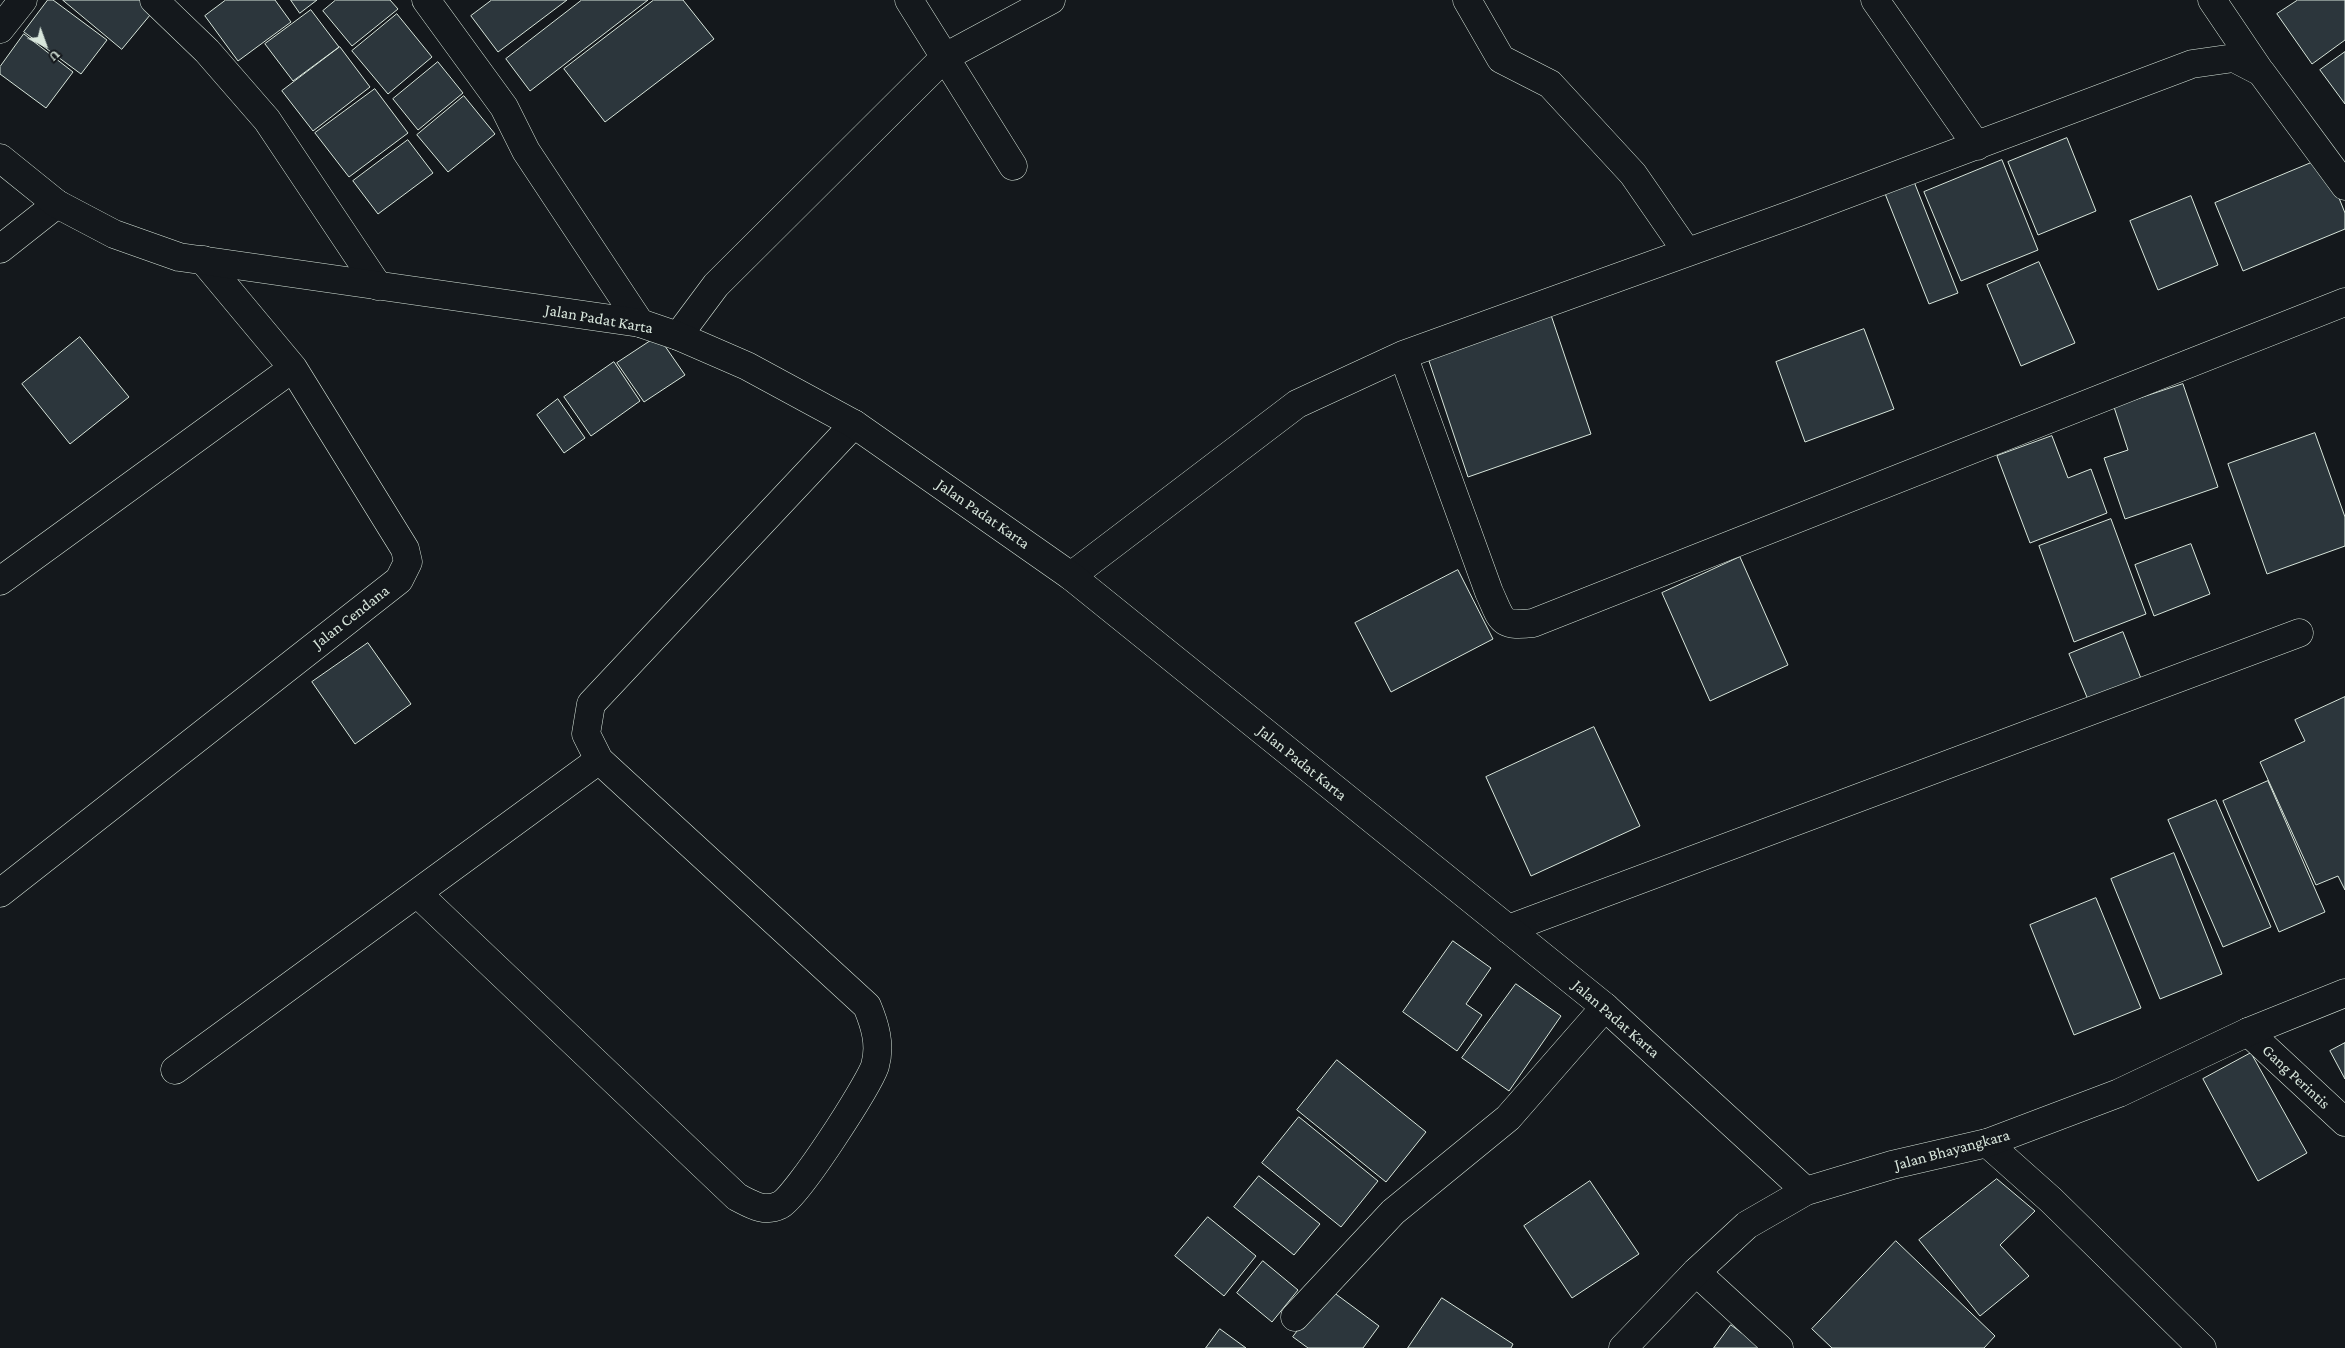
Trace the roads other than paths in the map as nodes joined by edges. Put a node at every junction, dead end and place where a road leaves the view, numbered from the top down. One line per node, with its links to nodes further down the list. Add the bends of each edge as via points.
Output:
1 (23, 0): 9 (street)
2 (154, 0): 20 (street, via 207,51 267,120)
3 (426, 0): 22 (street, via 504,107 526,151)
4 (909, 0): 10 (street)
5 (1051, 0): 10 (street)
6 (1467, 0): 18 (street, via 1501,59 1550,84 1633,174)
7 (1875, 0): 12 (street)
8 (2212, 0): 11 (street)
9 (0, 29)
10 (945, 56): 14 (street); 23 (street, via 716,285)
11 (2261, 72): 12 (street, via 2234,58 2192,64); 15 (street)
12 (1977, 146): 18 (street)
13 (0, 158): 16 (street, Jalan Padat Karta)
14 (1013, 166)
15 (2345, 186)
16 (57, 204): 17 (street); 19 (street, Jalan Padat Karta, via 114,234 179,257)
17 (0, 249)
18 (1687, 252): 24 (street)
19 (204, 260): 20 (street, Jalan Padat Karta); 25 (street, Jalan Cendana)
20 (378, 286): 22 (street, Jalan Padat Karta)
21 (2345, 302): 24 (street, via 1533,623 1515,625 1502,620 1489,592)
22 (640, 323): 23 (street, Jalan Padat Karta)
23 (678, 336): 26 (street, Jalan Padat Karta, via 747,366)
24 (1403, 355): 27 (street, via 1296,404)
25 (293, 368): 28 (street); 31 (street, Jalan Cendana, via 405,549 408,562 399,580)
26 (854, 424): 27 (street, Jalan Padat Karta); 30 (street, via 591,704 586,734)
27 (1071, 576): 33 (street, Jalan Padat Karta)
28 (0, 581)
29 (2299, 633): 33 (street)
30 (599, 760): 32 (street); 32 (street, via 867,1006 875,1025 878,1048 875,1066 796,1190 782,1205 757,1208 737,1197)
31 (0, 893)
32 (417, 893): 37 (street)
33 (1508, 929): 35 (street, Jalan Padat Karta)
34 (2345, 993): 36 (street, Jalan Bhayangkara)
35 (1605, 1007): 40 (street, Jalan Padat Karta); 42 (street, via 1508,1118 1393,1212)
36 (2248, 1032): 38 (street, Gang Perintis); 39 (street, Jalan Bhayangkara, via 2119,1093)
37 (175, 1070)
38 (2345, 1122)
39 (1987, 1144): 40 (street, Jalan Bhayangkara, via 1892,1165); 45 (street, via 2051,1200)
40 (1806, 1191): 41 (street, Jalan Bhayangkara, via 1747,1225)
41 (1696, 1272): 43 (street, Jalan Bhayangkara); 44 (street)
42 (1296, 1317)
43 (1623, 1348)
44 (1779, 1348)
45 (2202, 1348)

